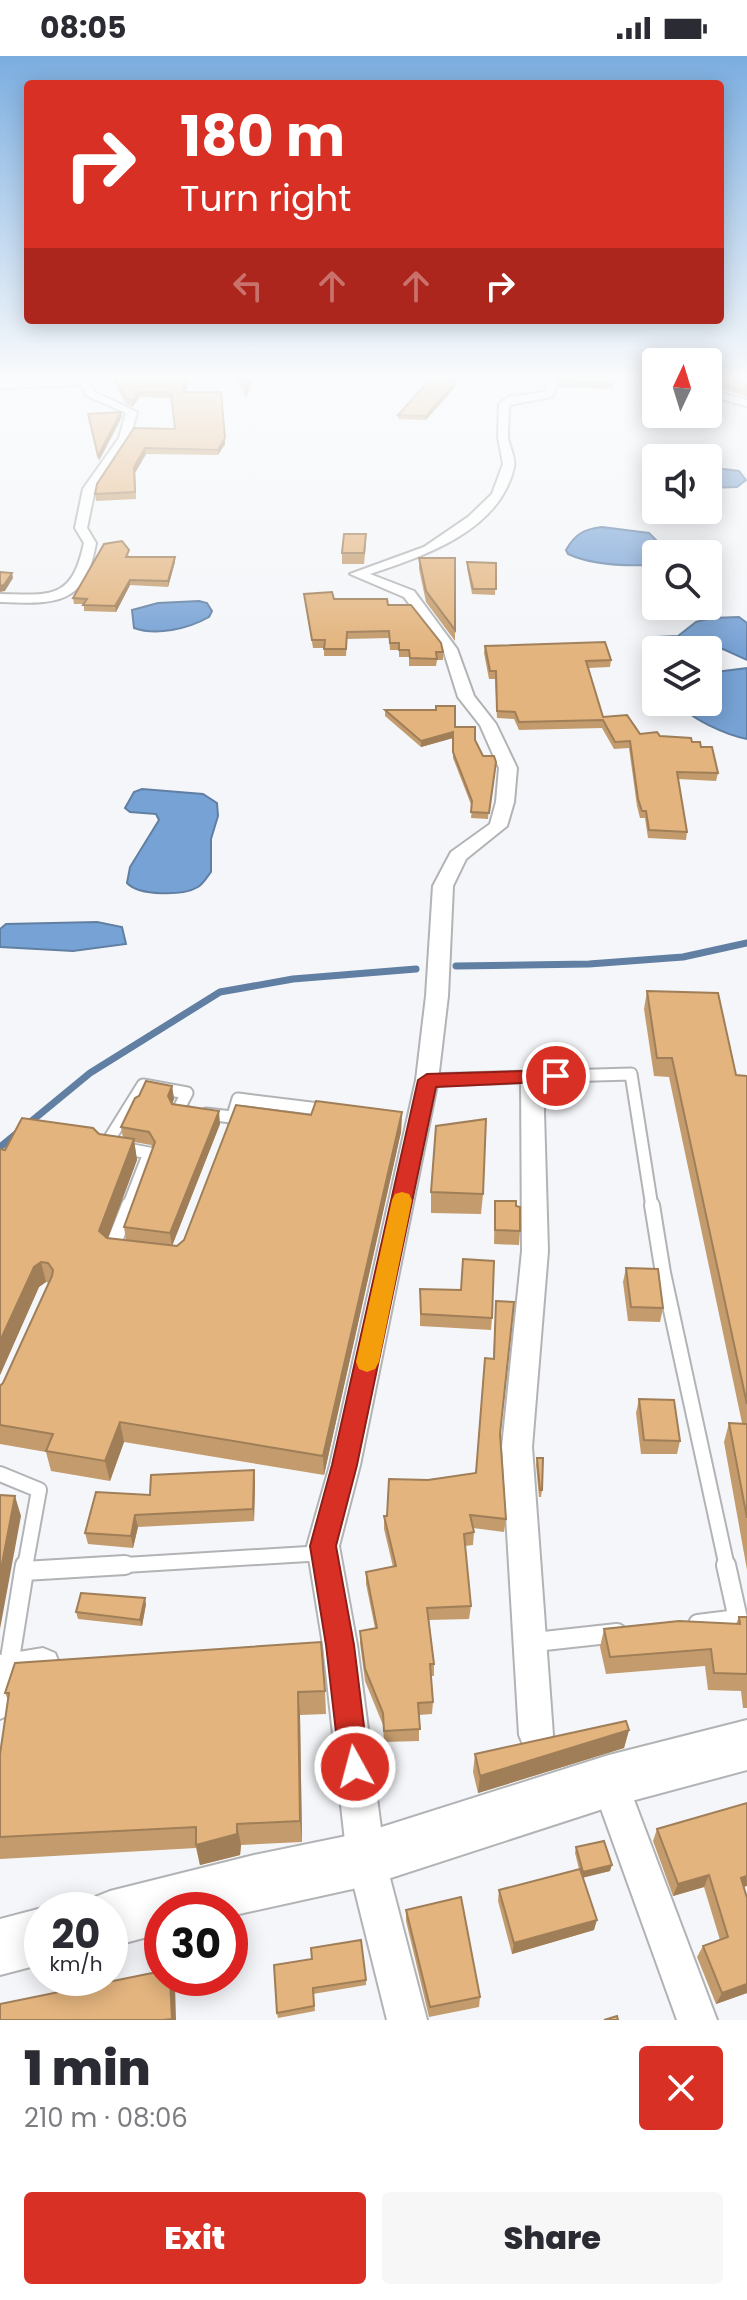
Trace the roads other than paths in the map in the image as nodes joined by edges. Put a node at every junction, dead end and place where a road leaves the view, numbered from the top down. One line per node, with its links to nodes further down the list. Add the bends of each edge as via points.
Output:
1 (104, 468): 3 (street, via 89,489 81,528 90,543 77,588 65,595)
2 (508, 468): 5 (street, via 498,495 472,520 429,550 357,574 409,594 450,649 466,697 488,724 508,768 498,826 458,856 443,886)
3 (0, 598)
4 (532, 1077): 5 (lane); 11 (lane, via 631,1074 663,1273 738,1619); 13 (street, via 535,1251 517,1447)
5 (427, 1080): 9 (street, via 412,1121)
6 (344, 1112): 7 (lane, via 238,1099 230,1123 178,1110 187,1093 143,1085 105,1146 149,1153 112,1248)
7 (125, 1249)
8 (0, 1474): 10 (lane, via 39,1490)
9 (324, 1553): 10 (lane); 20 (street, via 324,1646)
10 (24, 1571): 15 (lane)
11 (678, 1626)
12 (634, 1631): 13 (lane)
13 (529, 1643): 17 (street)
14 (71, 1663): 15 (street)
15 (8, 1668): 16 (street)
16 (0, 1702)
17 (536, 1735)
18 (747, 1745): 19 (street)
19 (609, 1781): 20 (street); 25 (street)
20 (366, 1859): 21 (street); 24 (street)
21 (128, 1914)
22 (24, 1941): 23 (street)
23 (0, 1947)
24 (407, 2020)
25 (697, 2020)

